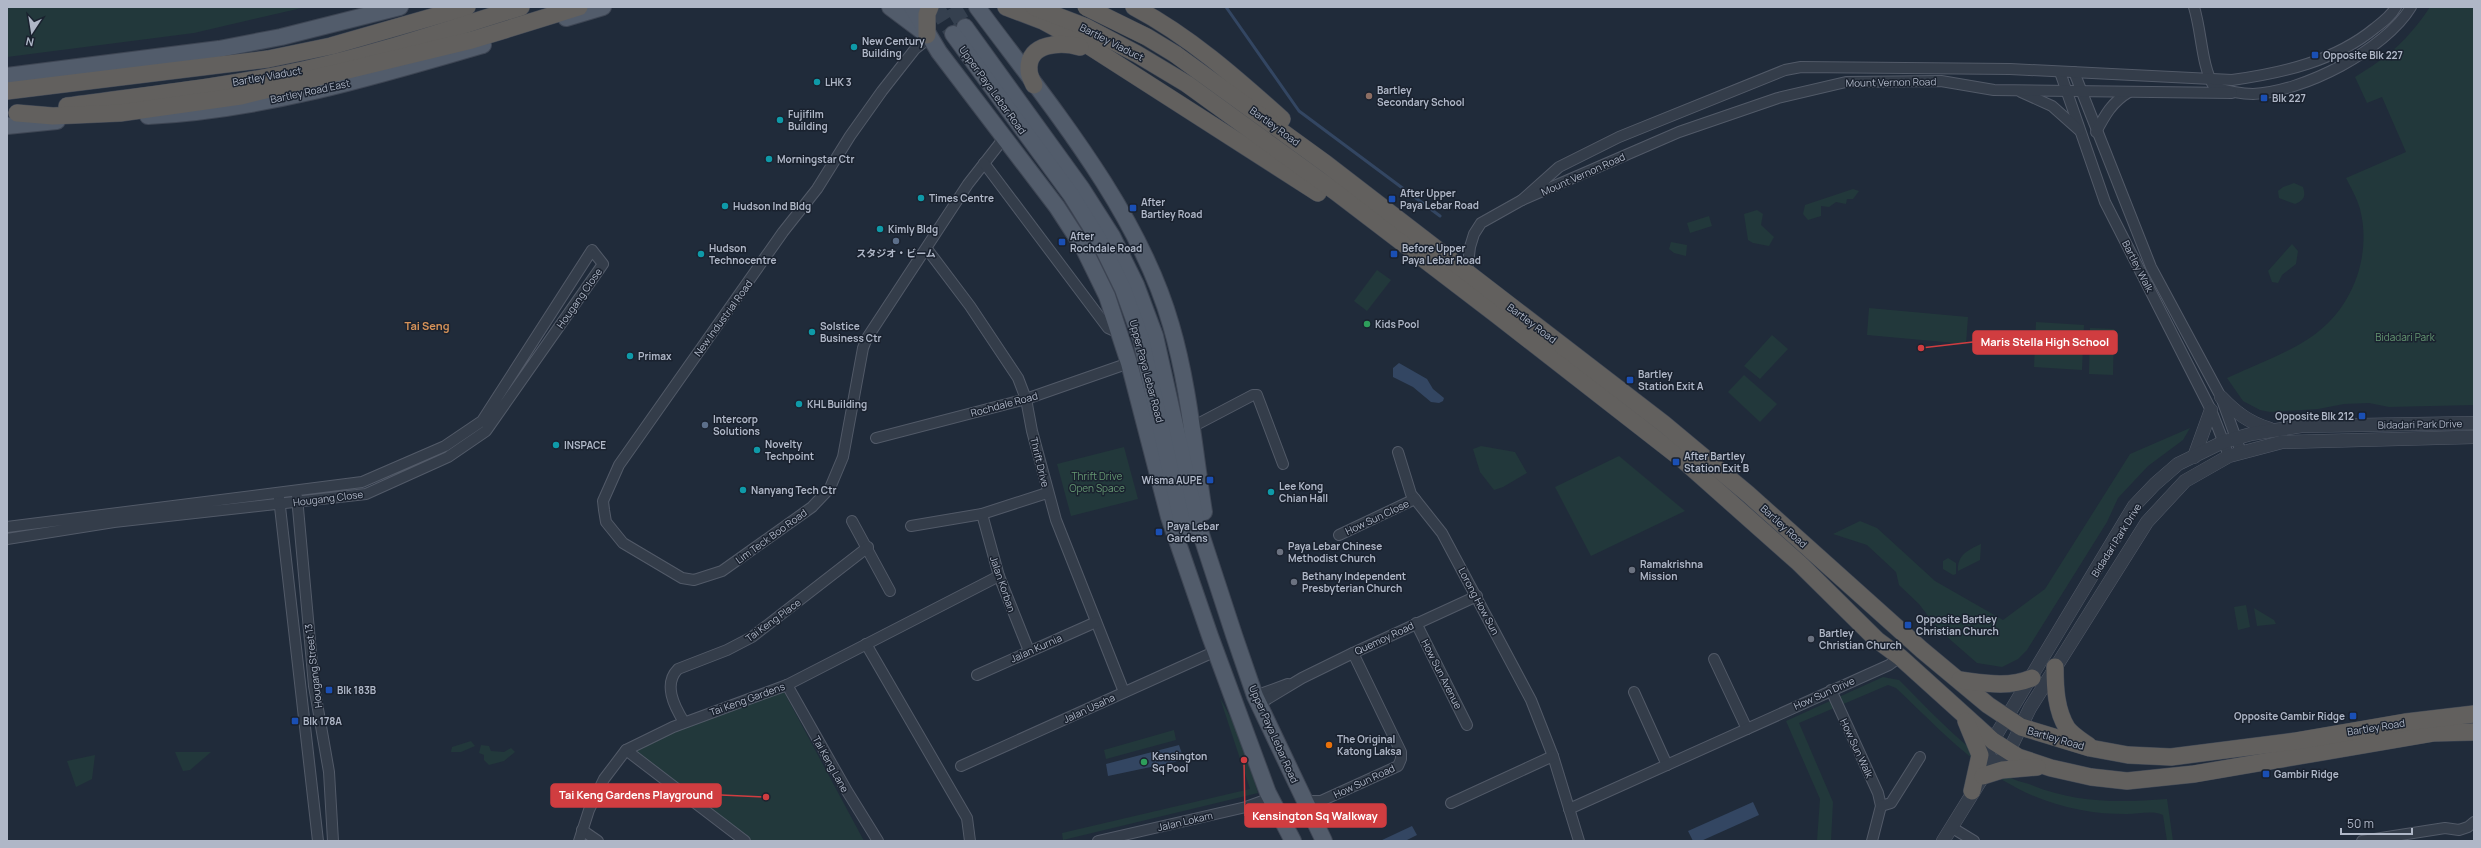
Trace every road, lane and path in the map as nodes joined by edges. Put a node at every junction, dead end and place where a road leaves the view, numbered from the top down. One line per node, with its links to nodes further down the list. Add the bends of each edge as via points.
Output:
1 (400, 7): 24 (main road, via 281,37 219,49)
2 (467, 7): 32 (highway, Bartley Viaduct, via 338,44 268,59)
3 (521, 7): 35 (highway, Bartley Viaduct, via 351,58 302,70)
4 (580, 7): 35 (highway, via 472,40 241,96 120,113)
5 (603, 7): 35 (main road, Bartley Road East, via 381,75 293,96 176,114 60,121)
6 (890, 7): 17 (main road)
7 (912, 7): 17 (main road, Upper Paya Lebar Road)
8 (930, 7): 17 (highway, via 927,14)
9 (936, 7): 18 (main road, via 934,23)
10 (1086, 7): 20 (highway, Bartley Viaduct, bridge)
11 (1134, 7): 40 (highway, via 1160,21 1220,64 1312,146)
12 (2194, 7): 25 (street)
13 (2396, 7): 25 (street, Mount Vernon Road, via 2392,15 2357,43 2320,60 2263,76 2232,80)
14 (2411, 7): 34 (street, Mount Vernon Road, via 2381,41 2355,59 2314,78 2275,91)
15 (976, 8): 28 (main road, Upper Paya Lebar Road)
16 (1020, 8): 19 (highway); 27 (highway, Bartley Viaduct, via 1086,27)
17 (928, 36): 18 (main road, Upper Paya Lebar Road); 71 (street, New Industrial Road, via 882,91 817,189 783,232 619,464 603,500)
18 (939, 52): 38 (main road, Upper Paya Lebar Road)
19 (1099, 53): 28 (highway, via 1067,43 1044,46 1030,61 1029,70); 42 (highway, via 1329,199 1352,213)
20 (1175, 54): 40 (highway, Bartley Road)
21 (1844, 67): 22 (street, Mount Vernon Road); 26 (street); 41 (street, Mount Vernon Road, via 1802,67 1785,70 1619,138 1559,167)
22 (2060, 72): 23 (street, Mount Vernon Road); 30 (street, Bartley Walk)
23 (2074, 72): 25 (street, Mount Vernon Road); 31 (street, Bartley Walk)
24 (7, 76)
25 (2208, 77): 34 (street, via 2214,87)
26 (1846, 82): 29 (street, Mount Vernon Road, via 1941,81 1994,90); 41 (street, Mount Vernon Road, via 1778,98 1678,132)
27 (1187, 84): 42 (highway, Bartley Road)
28 (1034, 85): 52 (main road, Upper Paya Lebar Road, via 1100,178 1130,226 1171,324)
29 (2015, 90): 30 (street, Mount Vernon Road); 36 (street, via 2052,106)
30 (2066, 90): 31 (street, Mount Vernon Road); 36 (street, Bartley Walk)
31 (2081, 90): 33 (street, Mount Vernon Road); 37 (street, Bartley Walk)
32 (7, 91)
33 (2131, 91): 34 (street, Mount Vernon Road); 37 (street, via 2117,99 2107,110)
34 (2232, 93)
35 (10, 118)
36 (2081, 131): 49 (street, Bartley Walk, via 2105,202)
37 (2096, 132): 47 (street, Bartley Walk, via 2152,267)
38 (1004, 138): 39 (street, Lim Teck Boo Road); 45 (main road, Upper Paya Lebar Road, via 1057,206 1083,247 1107,296)
39 (984, 163): 43 (street, Lim Teck Boo Road); 45 (street, Upper Paya Lebar Road, via 1108,328)
40 (1325, 163): 44 (highway, Bartley Road)
41 (1522, 200): 44 (street, Mount Vernon Road, via 1481,223 1470,247)
42 (1370, 219): 90 (highway, Bartley Road, via 1659,440 1799,563 1877,640)
43 (927, 249): 48 (street, Thrift Drive, via 970,306 1018,378); 71 (street, Lim Teck Boo Road, via 866,338 862,348 843,457 830,488 812,507 722,571 694,580 682,578 623,544 606,522)
44 (1466, 273): 95 (highway, Bartley Road, via 1664,424 1748,494 1922,650)
45 (1119, 333): 46 (main road, Upper Paya Lebar Road)
46 (1130, 363): 48 (street, Rochdale Road); 85 (main road, Upper Paya Lebar Road, via 1169,516)
47 (2221, 397): 53 (street, via 2252,424); 56 (street, Bartley Walk)
48 (1026, 399): 55 (street, Rochdale Road); 66 (street, Thrift Drive)
49 (2211, 410): 58 (street, Bartley Walk); 61 (street)
50 (2474, 423): 51 (street, Bidadari Park Drive)
51 (2436, 425): 53 (street, Bidadari Park Drive, via 2301,426); 57 (street, via 2453,429 2457,432)
52 (1192, 427): 62 (street, via 1256,395); 80 (main road, Upper Paya Lebar Road)
53 (2272, 430): 56 (street, Bidadari Park Drive)
54 (2474, 437): 57 (street, Bidadari Park Drive)
55 (876, 438)
56 (2236, 438): 58 (street, Bidadari Park Drive); 60 (street, Bartley Walk)
57 (2458, 438): 60 (street, Bidadari Park Drive, via 2313,439 2282,442)
58 (2223, 442): 60 (street, Bartley Walk); 61 (street, Bidadari Park Drive)
59 (1398, 452): 68 (street, Lorong How Sun, via 1408,488)
60 (2235, 454): 64 (street, Bidadari Park Drive)
61 (2194, 457): 63 (street, Bidadari Park Drive)
62 (1283, 464)
63 (2178, 464): 64 (street, via 2191,466 2191,472); 94 (street, Bidadari Park Drive, via 2154,484 2134,506)
64 (2185, 481): 92 (street, Bidadari Park Drive, via 2147,522)
65 (296, 491): 67 (street, Hougang Close); 69 (street, Hougang Street 13); 69 (street, Hougang Close, via 362,482 445,446 482,421 592,250 597,255 603,264 486,431 448,457 366,494)
66 (1047, 493): 72 (street); 83 (street, Thrift Drive)
67 (279, 494): 70 (street, Hougang Street 13); 75 (street, Hougang Close)
68 (1415, 499): 76 (street, How Sun Close); 82 (street, Lorong How Sun, via 1442,533)
69 (298, 503): 70 (street, Hougang Close); 128 (street, Hougang Street 13, via 314,686 329,772)
70 (280, 504): 77 (street, Hougang Close, via 114,522); 127 (street, Hougang Street 13)
71 (604, 510)
72 (982, 514): 74 (street); 79 (street, Jalan Korban)
73 (852, 521): 78 (street)
74 (911, 526)
75 (7, 527)
76 (1339, 535)
77 (7, 539)
78 (868, 547): 81 (street); 103 (street, Tai Keng Place, via 752,637 727,650 678,668 672,674 669,685)
79 (999, 576): 86 (street, Tai Keng Gardens); 87 (street, Jalan Korban)
80 (1215, 579): 85 (main road, Upper Paya Lebar Road, via 1191,498 1155,336 1136,285 1112,236 1082,189 959,31 1071,195 1099,240 1123,289 1141,339); 100 (main road, Upper Paya Lebar Road)
81 (890, 591)
82 (1477, 596): 84 (street, Quemoy Road); 112 (street, Lorong How Sun, via 1531,700)
83 (1096, 622): 87 (street, Jalan Kurnia); 98 (street, Thrift Drive)
84 (1416, 623): 89 (street, Quemoy Road); 105 (street, How Sun Avenue)
85 (1210, 636): 88 (main road, Upper Paya Lebar Road)
86 (866, 644): 96 (street, Tai Keng Gardens); 133 (street, via 967,818)
87 (1029, 651): 93 (street, Jalan Kurnia)
88 (1216, 651): 98 (street, Jalan Usaha); 119 (main road, Upper Paya Lebar Road)
89 (1353, 653): 100 (street, Quemoy Road, via 1294,683 1280,685); 120 (street, How Sun Road, via 1401,752 1401,759 1398,766 1321,801)
90 (1900, 657): 97 (street, How Sun Drive, via 1889,665); 101 (highway, Bartley Road)
91 (1714, 659): 106 (street)
92 (2055, 667): 104 (street, Bidadari Park Drive, via 2030,708); 109 (highway, via 2059,710 2068,728)
93 (977, 675)
94 (2032, 678): 95 (highway, via 2008,684); 104 (street, Bidadari Park Drive)
95 (1960, 680): 104 (highway, Bartley Road)
96 (787, 685): 103 (street, Tai Keng Gardens); 132 (street, Tai Keng Lane)
97 (1831, 690): 106 (street, How Sun Drive); 122 (street, How Sun Walk, via 1878,793)
98 (1124, 692): 114 (street, Jalan Usaha)
99 (1634, 692): 115 (street)
100 (1257, 700): 120 (main road, Upper Paya Lebar Road)
101 (1963, 714): 108 (highway, Bartley Road); 118 (highway, via 1980,755)
102 (2474, 714): 109 (highway, Bartley Road, via 2171,757 2128,755)
103 (684, 722): 110 (street, Tai Keng Gardens)
104 (2014, 723): 108 (street); 109 (highway, Bartley Road); 111 (street)
105 (1467, 725)
106 (1747, 729): 115 (street, How Sun Drive)
107 (2474, 732): 116 (highway, Bartley Road, via 2433,733 2160,778 2127,781 2091,777)
108 (1993, 741): 111 (highway, Bartley Road); 117 (street, via 1987,750)
109 (2090, 748)
110 (626, 750): 126 (street, Tai Keng Gardens, via 604,779); 131 (street)
111 (2009, 751): 116 (highway, Bartley Road, via 2018,757); 117 (street, via 2002,760)
112 (1553, 756): 121 (street); 123 (street, Lorong How Sun)
113 (1920, 757): 122 (street, via 1891,803)
114 (961, 766)
115 (1667, 766): 123 (street, How Sun Drive)
116 (2051, 768): 117 (highway)
117 (1987, 769): 118 (street)
118 (1972, 791): 125 (street)
119 (1271, 798): 134 (street, Jalan Lokam, via 1246,807); 135 (main road, Upper Paya Lebar Road)
120 (1303, 801): 136 (main road, Upper Paya Lebar Road)
121 (1451, 803)
122 (1881, 806): 138 (street)
123 (1569, 809): 137 (street, Lorong How Sun)
124 (2471, 824): 141 (street, via 2459,830 2445,828)
125 (1951, 827): 139 (street); 140 (street)
126 (582, 830): 129 (street, Tai Keng Gardens); 130 (street)
127 (318, 841)
128 (333, 841)
129 (579, 841)
130 (598, 841)
131 (745, 841)
132 (878, 841)
133 (970, 841)
134 (1098, 841)
135 (1293, 841)
136 (1324, 841)
137 (1579, 841)
138 (1872, 841)
139 (1943, 841)
140 (1974, 841)
141 (2362, 841)

